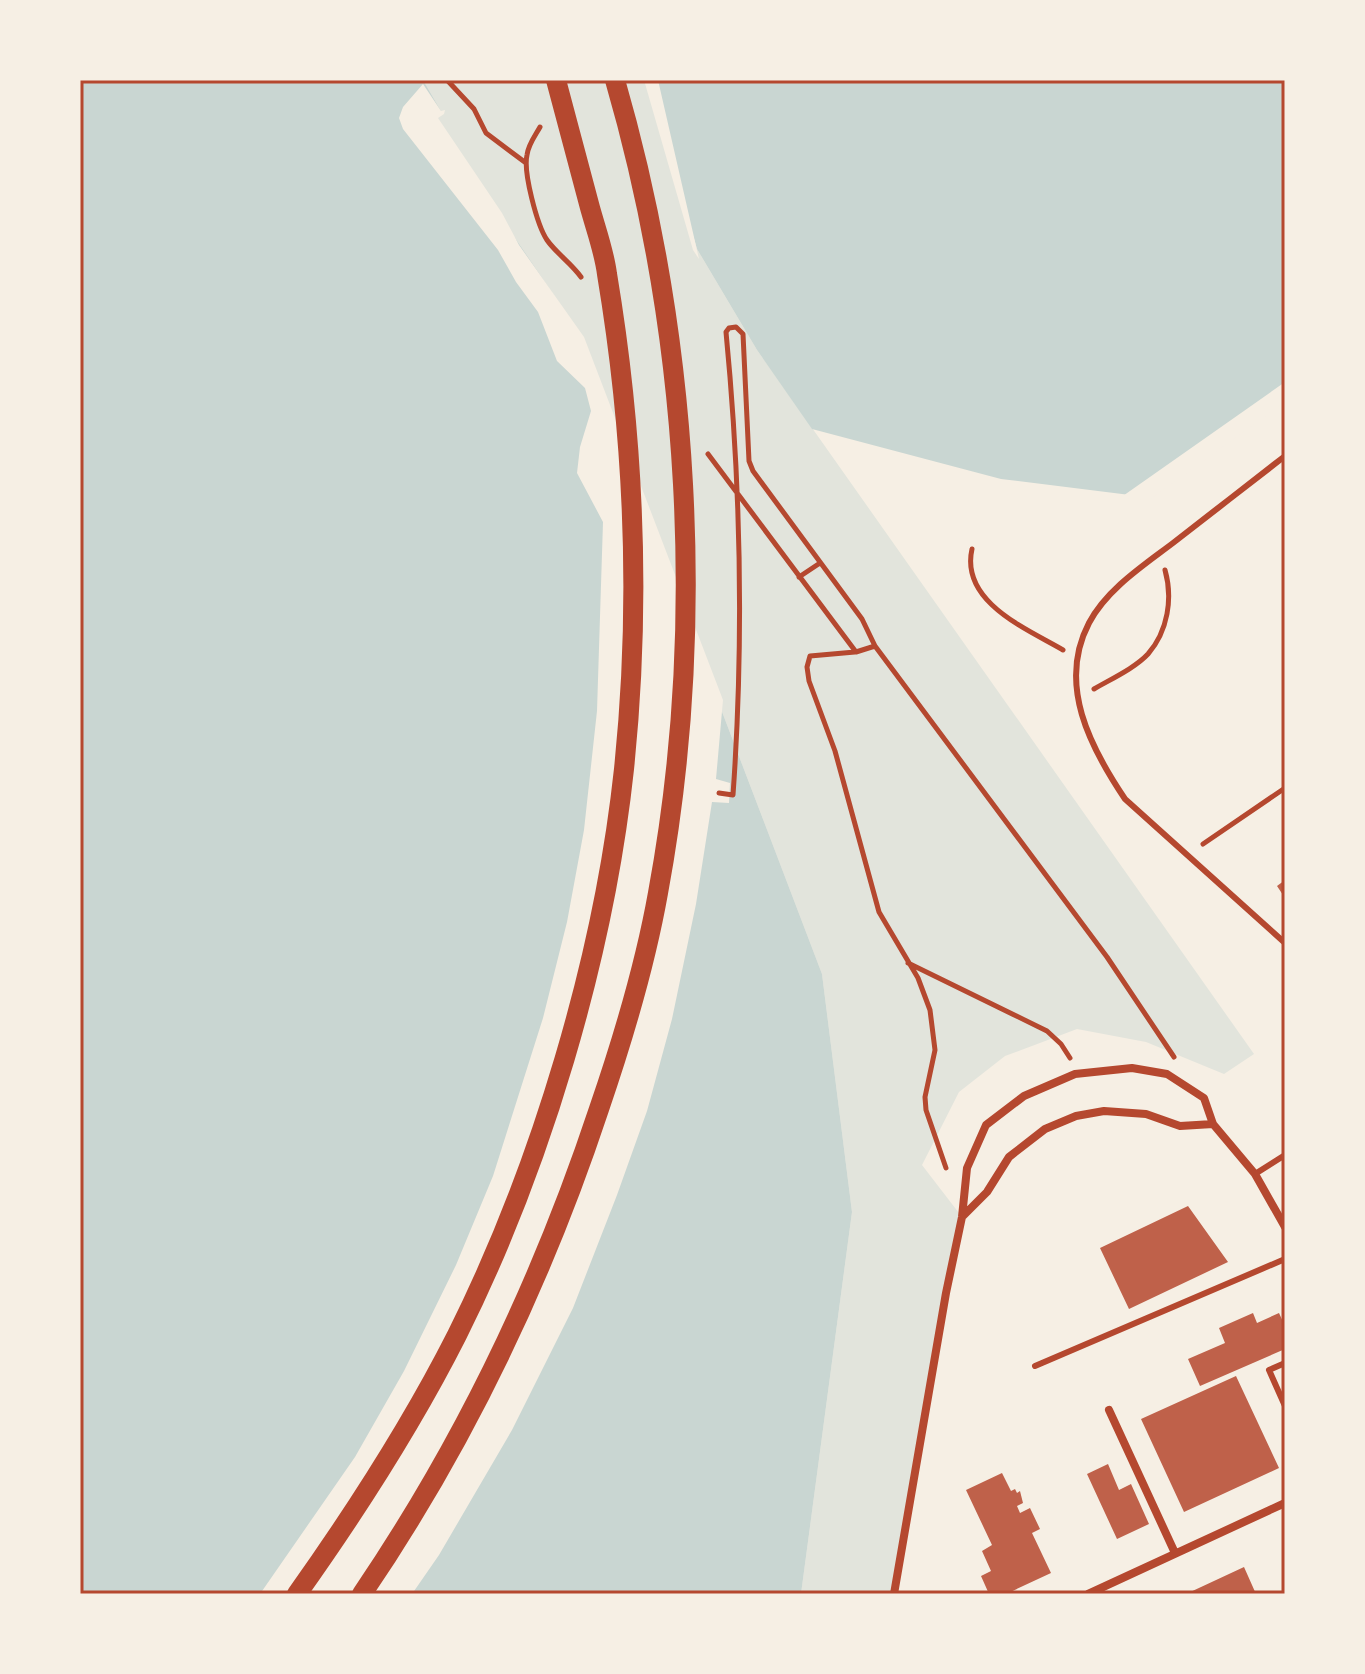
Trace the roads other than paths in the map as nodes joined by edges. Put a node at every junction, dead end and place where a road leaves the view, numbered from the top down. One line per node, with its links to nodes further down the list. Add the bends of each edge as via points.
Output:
1 (556, 80): 17 (main road, via 607,270 629,460 633,615 624,768 613,845 562,1065 487,1269 407,1427)
2 (615, 80): 18 (main road, via 632,138 661,287 680,439 687,592 681,729 658,895 622,1040 575,1180 521,1315 457,1440)
3 (1285, 456): 4 (lane, via 1110,595 1089,622 1077,658 1076,699 1088,737 1125,799)
4 (1285, 943)
5 (1213, 1124): 7 (street); 8 (street, via 1180,1126 1146,1114 1104,1111 1076,1116 1045,1129 1009,1157 987,1192); 8 (street, via 1204,1098 1167,1074 1075,1074 1024,1096 986,1125 967,1168)
6 (1285, 1155): 7 (lane)
7 (1255, 1174): 9 (street)
8 (962, 1217): 19 (street)
9 (1285, 1227)
10 (1285, 1259): 12 (lane)
11 (1285, 1363): 13 (lane, via 1269,1370)
12 (1035, 1366)
13 (1285, 1406)
14 (1109, 1410): 16 (street)
15 (1285, 1503): 16 (street)
16 (1175, 1553): 20 (street)
17 (297, 1594)
18 (362, 1594)
19 (894, 1594)
20 (1088, 1594)

